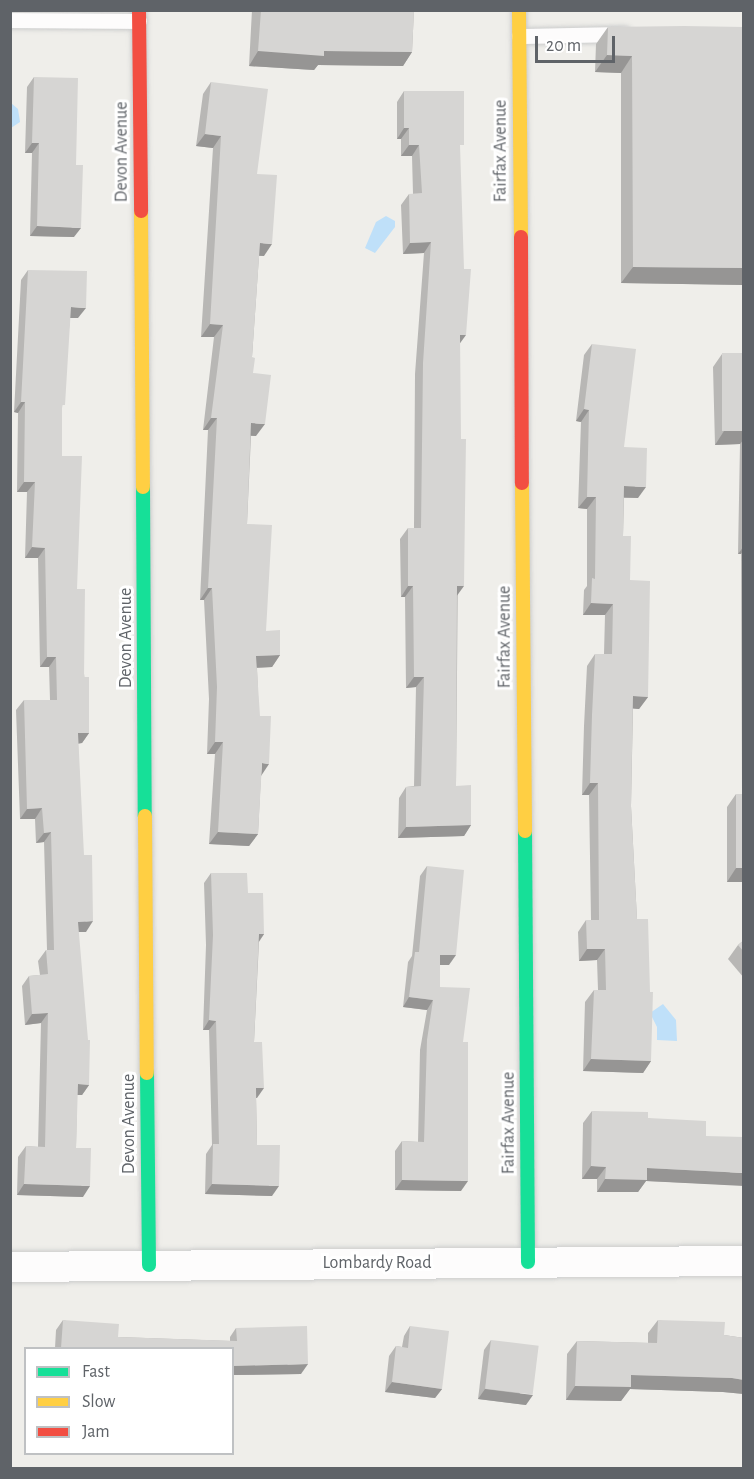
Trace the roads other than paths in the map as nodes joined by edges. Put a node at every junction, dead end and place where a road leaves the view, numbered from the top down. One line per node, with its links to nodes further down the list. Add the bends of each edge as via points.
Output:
1 (519, 10): 5 (street, Fairfax Avenue)
2 (139, 16): 3 (lane); 8 (street, Devon Avenue)
3 (10, 20)
4 (636, 34): 5 (lane)
5 (519, 36): 6 (street, Fairfax Avenue)
6 (528, 1262): 7 (street, Lombardy Road); 8 (street, Lombardy Road)
7 (744, 1262)
8 (148, 1265): 9 (street, Lombardy Road)
9 (10, 1267)

